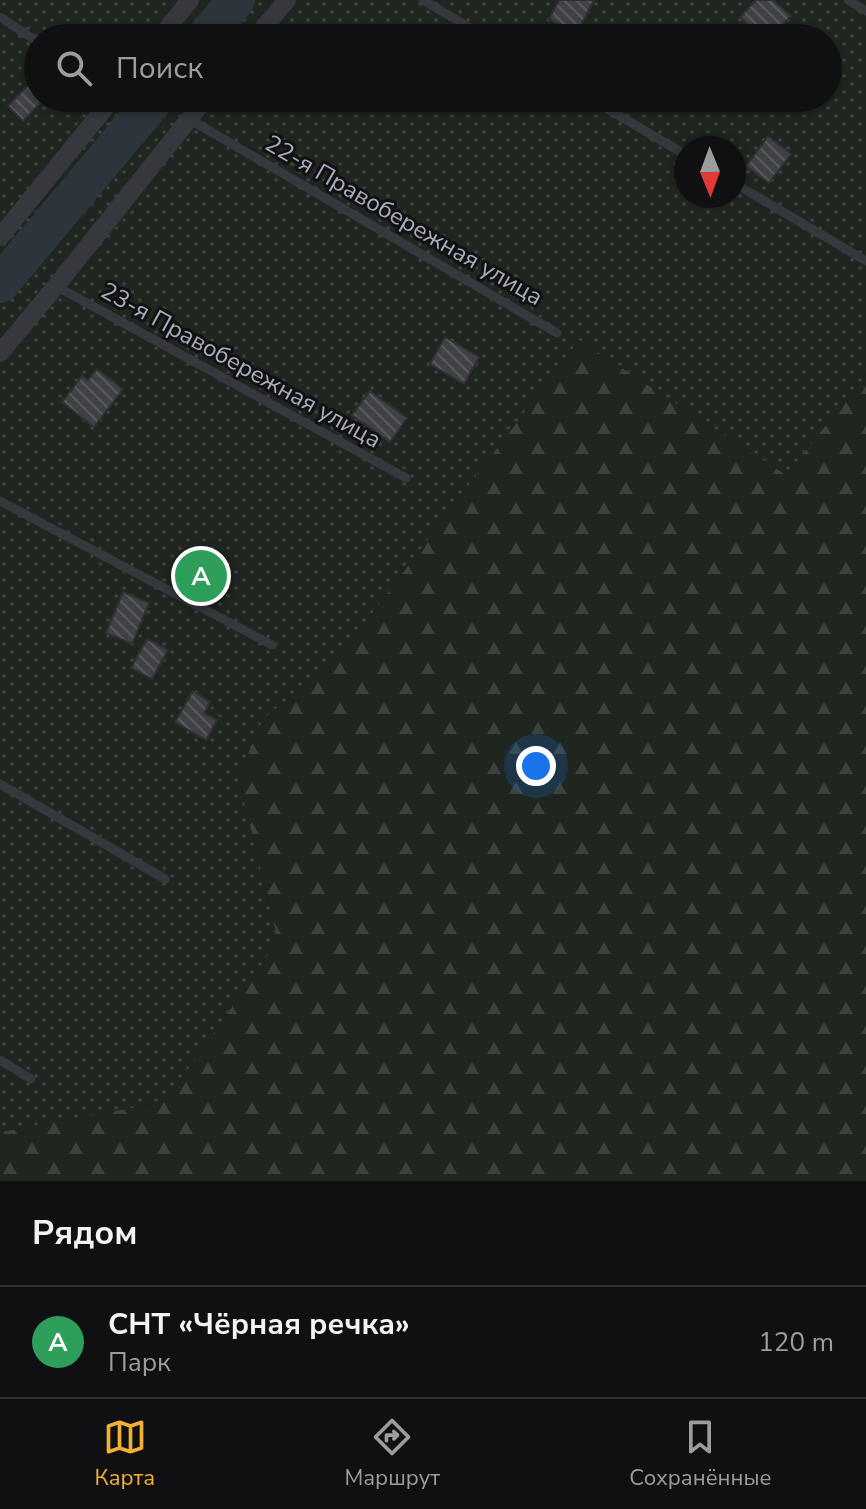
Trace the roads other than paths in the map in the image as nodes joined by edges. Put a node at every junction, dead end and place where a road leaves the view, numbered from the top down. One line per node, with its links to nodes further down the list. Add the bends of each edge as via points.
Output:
1 (190, 0): 7 (street)
2 (287, 0): 8 (street)
3 (423, 0): 9 (lane)
4 (848, 0): 5 (lane)
5 (866, 11)
6 (0, 17): 10 (lane)
7 (171, 24)
8 (267, 24)
9 (463, 24)
10 (24, 33)
11 (102, 112): 17 (street)
12 (195, 112): 14 (street)
13 (613, 112): 15 (lane)
14 (189, 119): 19 (street); 20 (lane, 22-я Правобережная улица)
15 (674, 148)
16 (746, 190): 18 (lane)
17 (0, 237)
18 (866, 261)
19 (56, 286): 21 (street); 22 (lane, 23-я Правобережная улица)
20 (557, 333)
21 (0, 353)
22 (406, 478)
23 (0, 501): 24 (lane)
24 (272, 645)
25 (0, 784): 26 (lane)
26 (165, 879)
27 (0, 1060): 28 (lane)
28 (31, 1079)

